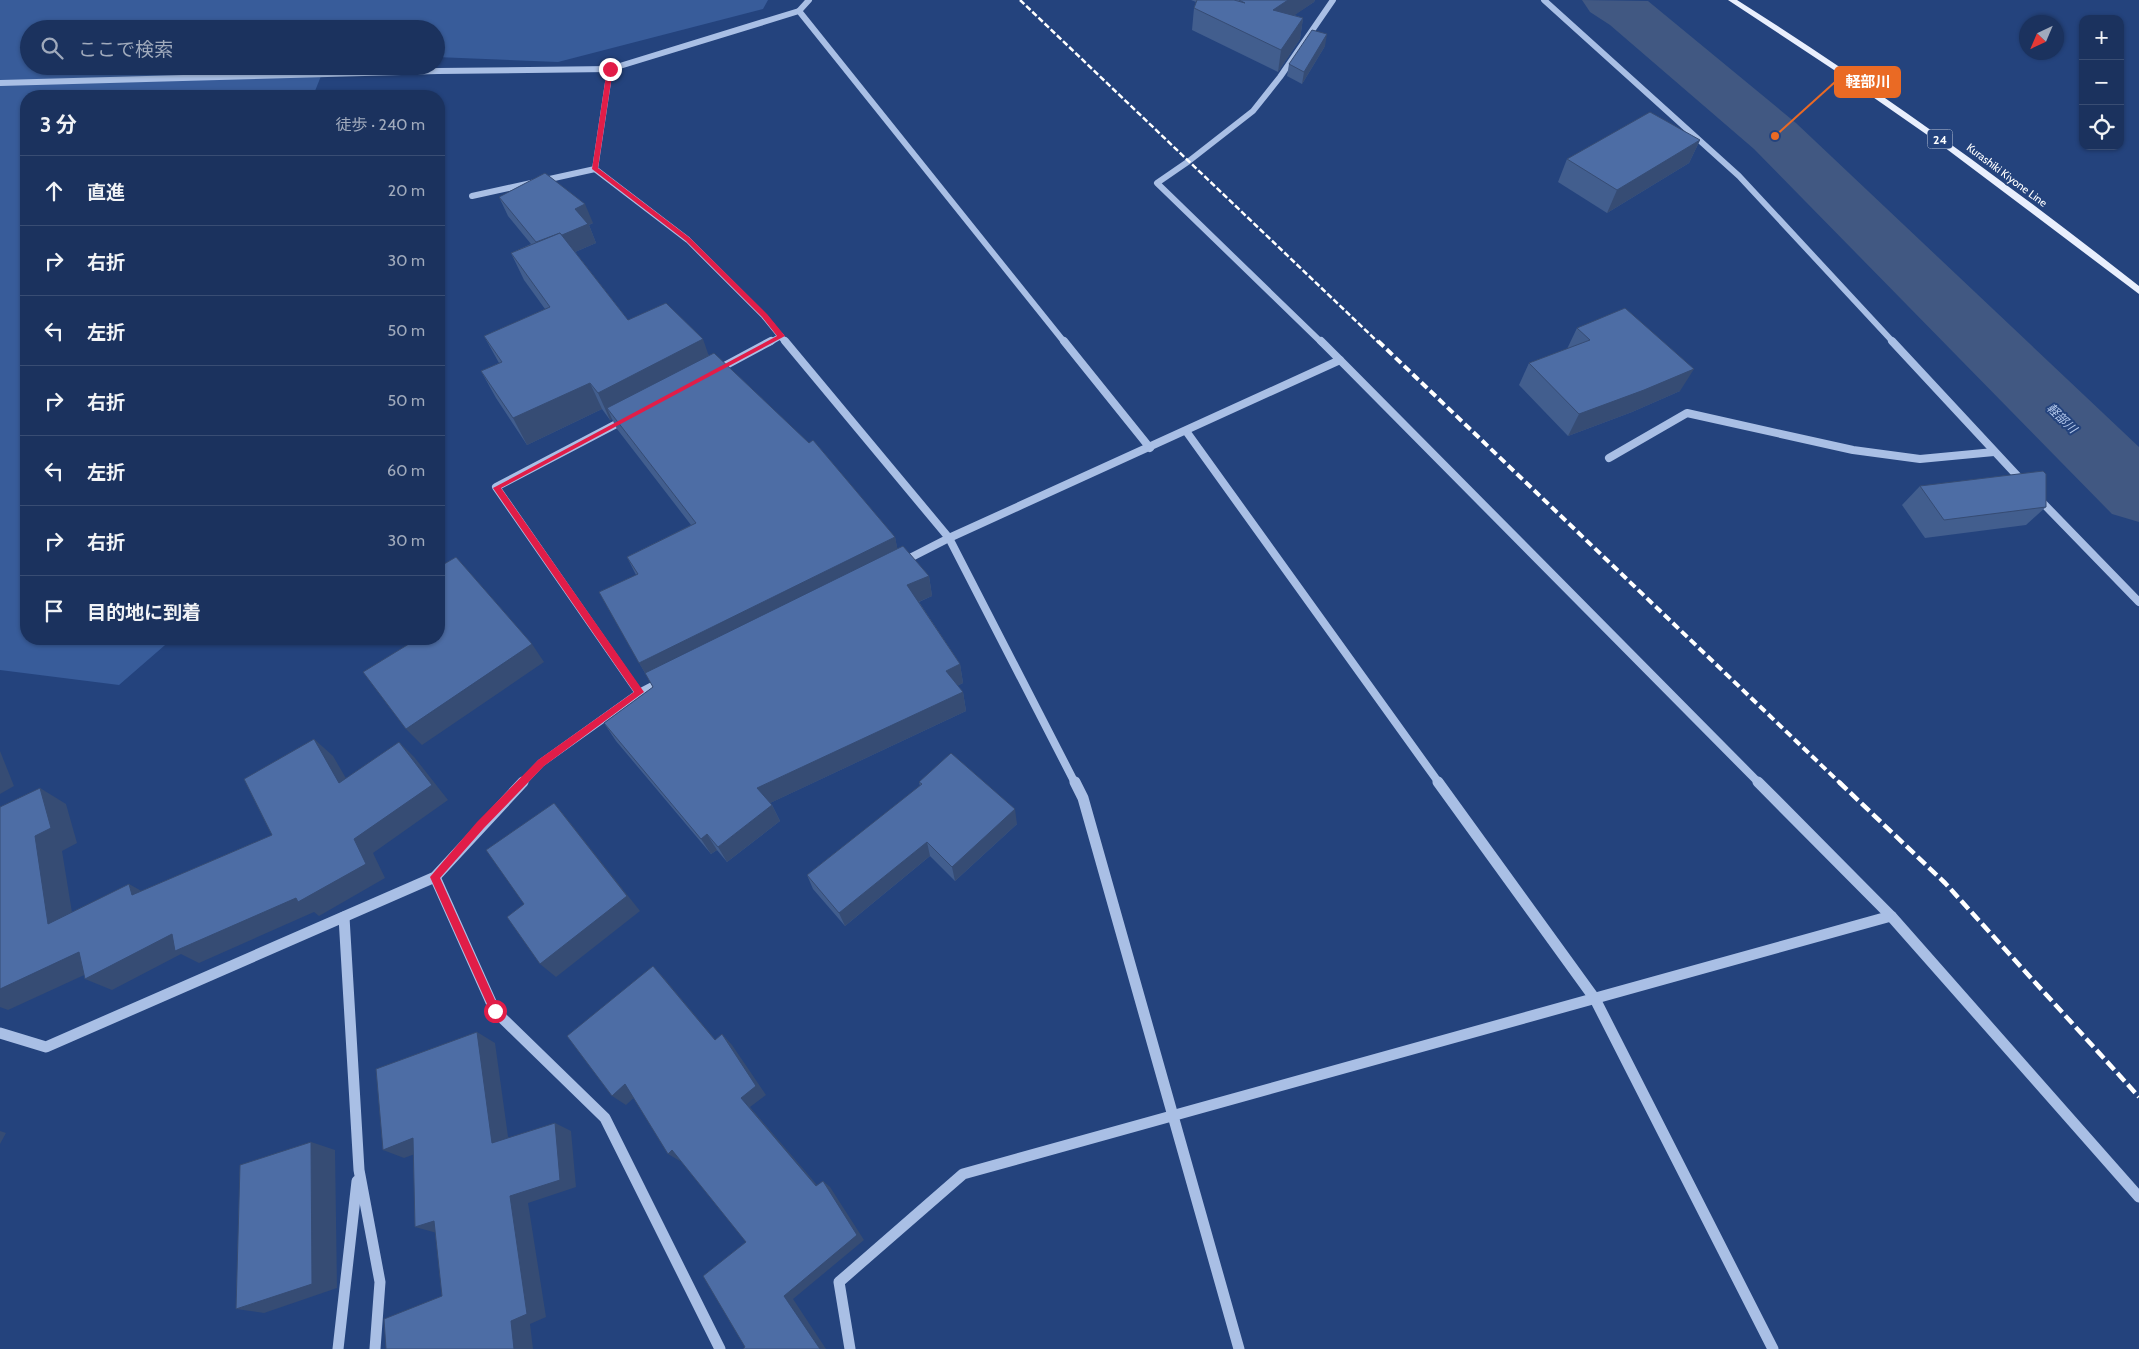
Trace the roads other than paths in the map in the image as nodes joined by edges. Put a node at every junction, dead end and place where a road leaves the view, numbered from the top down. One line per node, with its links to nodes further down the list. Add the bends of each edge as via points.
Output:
1 (809, 0): 5 (street)
2 (1332, 0): 14 (street, via 1253,111 1157,183)
3 (1544, 0): 19 (street, via 1739,176)
4 (1732, 0): 12 (main road, Kurashiki Kiyone Line / 24, via 1850,75 1955,150)
5 (799, 11): 6 (street); 18 (street)
6 (610, 69): 7 (street); 10 (street)
7 (445, 71)
8 (292, 75): 9 (street)
9 (0, 83)
10 (595, 169): 11 (street); 13 (street, via 688,240)
11 (472, 196)
12 (2139, 292)
13 (781, 336): 15 (street); 23 (street)
14 (1340, 360): 17 (street); 29 (street)
15 (712, 373)
16 (635, 414): 27 (street, via 496,488)
17 (1186, 431): 18 (street); 31 (street)
18 (1150, 448): 23 (street)
19 (1994, 452): 20 (street, via 1920,459 1853,450 1687,413); 21 (street)
20 (1608, 458)
21 (2028, 488)
22 (2036, 495): 25 (street)
23 (949, 538): 24 (street); 33 (street, via 1083,798)
24 (896, 565)
25 (2139, 602)
26 (675, 675): 27 (street)
27 (640, 692): 28 (street, via 541,763)
28 (435, 877): 30 (street); 38 (street, via 495,1011 605,1118)
29 (1892, 916): 31 (street); 35 (street)
30 (344, 917): 32 (street, via 46,1046); 34 (street)
31 (1595, 999): 33 (street); 41 (street)
32 (0, 1033)
33 (1172, 1116): 39 (street, via 963,1174 839,1282); 40 (street)
34 (359, 1170): 36 (street); 37 (street, via 380,1282)
35 (2139, 1197)
36 (338, 1349)
37 (375, 1349)
38 (720, 1349)
39 (850, 1349)
40 (1239, 1349)
41 (1773, 1349)

